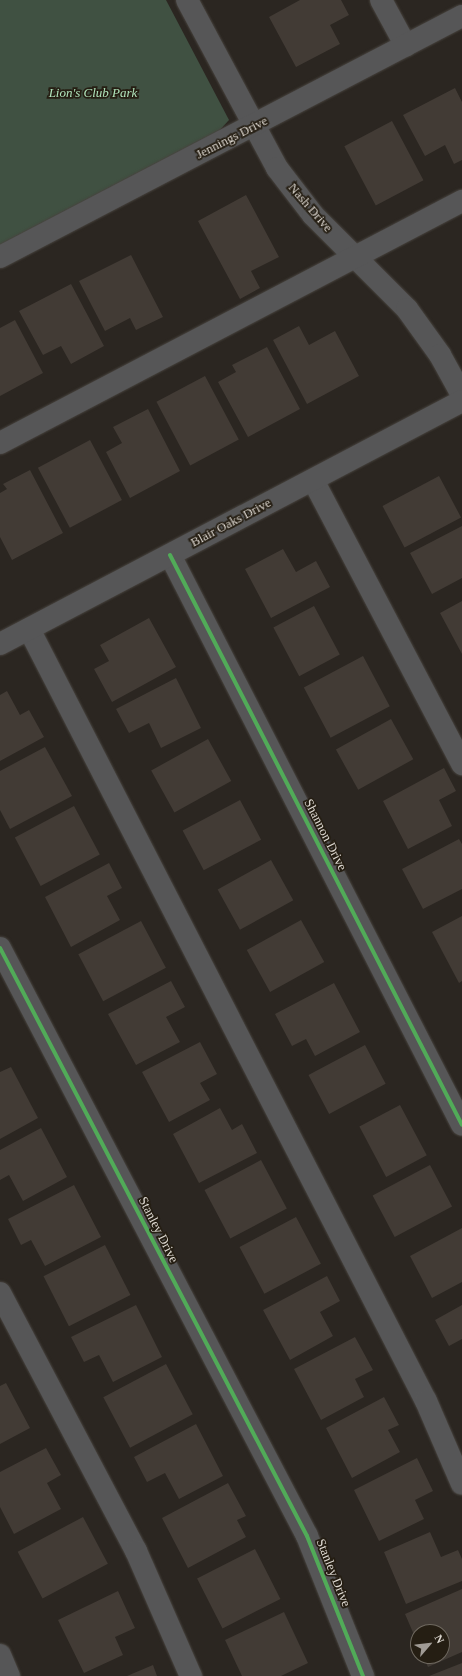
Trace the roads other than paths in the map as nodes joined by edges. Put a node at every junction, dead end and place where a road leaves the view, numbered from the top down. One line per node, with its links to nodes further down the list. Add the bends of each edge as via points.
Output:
1 (187, 0): 5 (street, Nash Drive)
2 (381, 0): 4 (street)
3 (462, 16): 4 (street, Jennings Drive)
4 (406, 46): 5 (street, Jennings Drive)
5 (254, 126): 7 (street, Jennings Drive); 8 (street, Nash Drive, via 277,168 313,215)
6 (462, 201): 8 (street)
7 (0, 257)
8 (356, 257): 9 (street, Nash Drive, via 406,309 440,355); 11 (street)
9 (462, 395)
10 (462, 401): 12 (street, Blair Oaks Drive)
11 (0, 443)
12 (313, 480): 13 (street, Blair Oaks Drive); 16 (street)
13 (170, 555): 14 (street, Blair Oaks Drive); 18 (street, Shannon Drive)
14 (29, 629): 15 (street, Blair Oaks Drive); 20 (street, via 426,1401)
15 (0, 644)
16 (462, 764)
17 (0, 948): 24 (street, Stanley Drive, via 307,1536)
18 (462, 1125)
19 (0, 1293): 23 (street, via 136,1551)
20 (462, 1484)
21 (0, 1656): 22 (street)
22 (9, 1676)
23 (191, 1676)
24 (363, 1676)

